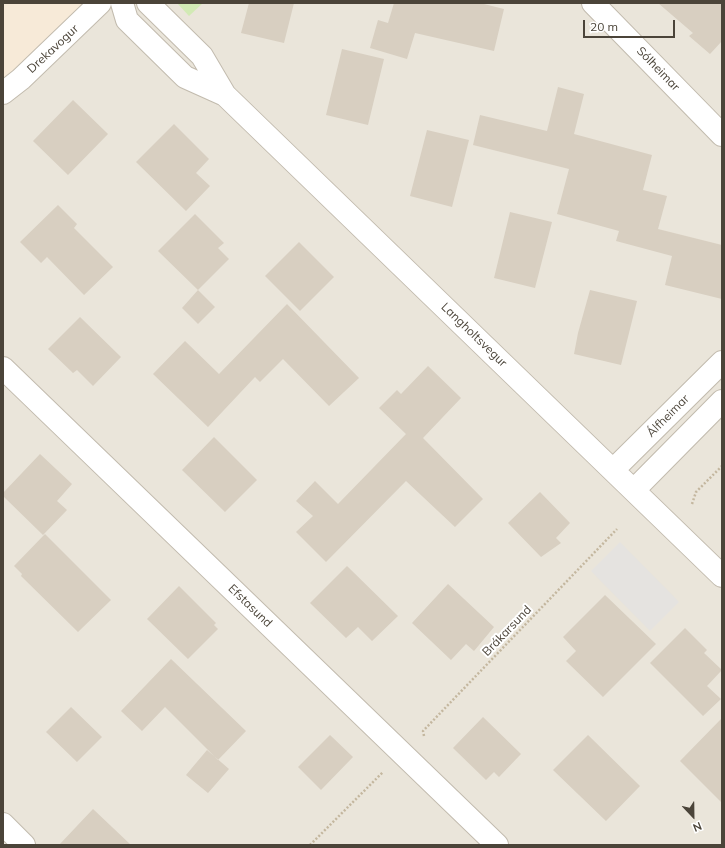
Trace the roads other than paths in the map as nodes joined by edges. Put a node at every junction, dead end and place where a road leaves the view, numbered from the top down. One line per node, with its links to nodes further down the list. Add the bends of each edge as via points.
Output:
1 (100, 3): 5 (street, Drekavogur)
2 (122, 3): 6 (street, Langholtsvegur, via 127,20 185,77)
3 (148, 3): 6 (street, Langholtsvegur, via 202,56)
4 (593, 3): 7 (street, Sólheimar)
5 (3, 93)
6 (225, 95): 11 (street, Langholtsvegur)
7 (722, 135)
8 (722, 362): 11 (street, Álfheimar)
9 (3, 368): 16 (street, Efstasund)
10 (722, 401): 12 (street)
11 (613, 470): 12 (street, Langholtsvegur)
12 (634, 490): 13 (street, Langholtsvegur)
13 (722, 576)
14 (3, 824): 15 (street)
15 (24, 845)
16 (497, 845)

